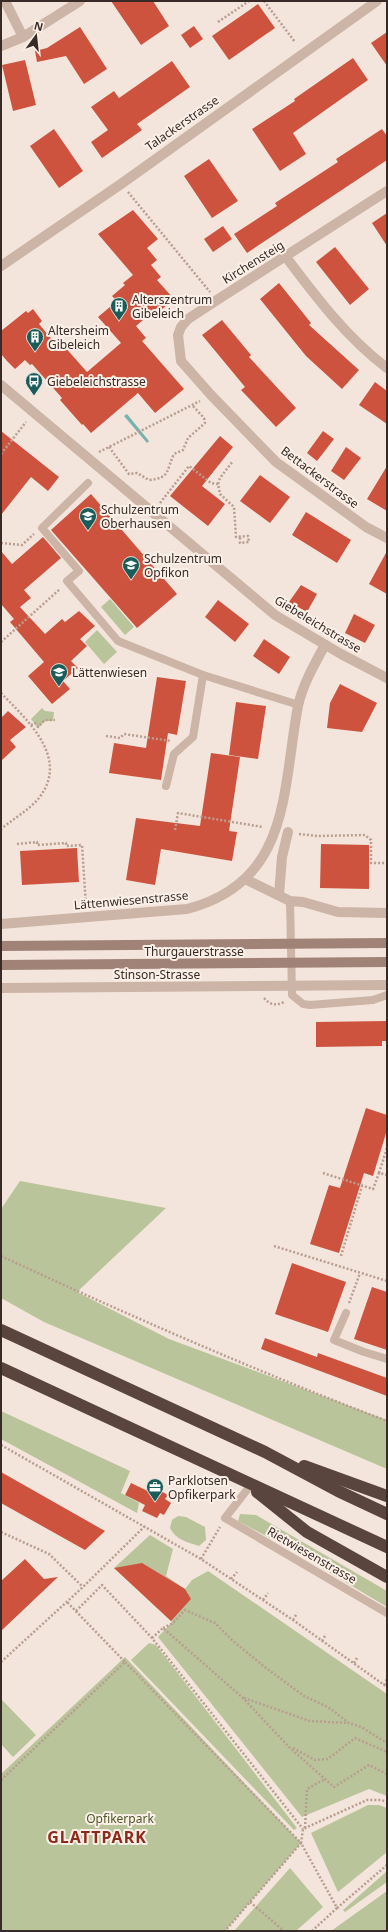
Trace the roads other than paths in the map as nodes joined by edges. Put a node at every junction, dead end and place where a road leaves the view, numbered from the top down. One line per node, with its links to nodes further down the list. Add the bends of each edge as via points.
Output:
1 (5, 1): 4 (street)
2 (80, 1): 4 (street)
3 (377, 1): 8 (street, Talackerstrasse, via 121,184)
4 (24, 37): 5 (street)
5 (1, 46)
6 (387, 191): 7 (street, Kirchensteig)
7 (286, 257): 9 (street, via 322,304 367,353); 11 (street, Kirchensteig, via 217,300 181,327 178,335 182,361)
8 (1, 266)
9 (387, 368)
10 (1, 385): 14 (street, Giebeleichstrasse, via 275,615)
11 (211, 395): 13 (street, Bettackerstrasse, via 276,462 366,527)
12 (88, 483): 15 (lane, via 42,528 79,571 67,582 118,641)
13 (387, 538)
14 (325, 645): 16 (street, Giebeleichstrasse); 17 (street, Lättenwiesenstrasse, via 306,680)
15 (203, 675): 17 (lane); 18 (lane, via 194,737 174,754)
16 (387, 678)
17 (299, 705): 20 (street, Lättenwiesenstrasse, via 280,817 262,859)
18 (166, 786)
19 (288, 832): 21 (street, via 282,857)
20 (245, 879): 21 (street); 24 (street, Lättenwiesenstrasse, via 208,904 187,909)
21 (279, 895): 22 (street)
22 (290, 905): 23 (street, via 303,902 338,912); 31 (lane, via 292,996 302,1004 310,1005 372,1000)
23 (387, 913)
24 (1, 924)
25 (387, 943): 26 (main road, Thurgauerstrasse)
26 (1, 946)
27 (387, 962): 28 (main road, Thurgauerstrasse)
28 (1, 965)
29 (387, 985): 30 (street, Stinson-Strasse)
30 (1, 988)
31 (387, 995)
32 (346, 1313): 34 (lane, via 334,1340)
33 (1, 1330): 36 (highway)
34 (387, 1359)
35 (1, 1368): 37 (highway)
36 (265, 1452): 39 (highway); 40 (highway)
37 (240, 1479): 38 (highway); 41 (highway)
38 (250, 1486): 42 (highway, via 307,1532); 43 (lane, Rietwiesenstrasse, via 225,1518)
39 (387, 1496)
40 (387, 1514)
41 (387, 1547)
42 (387, 1577)
43 (387, 1613)

